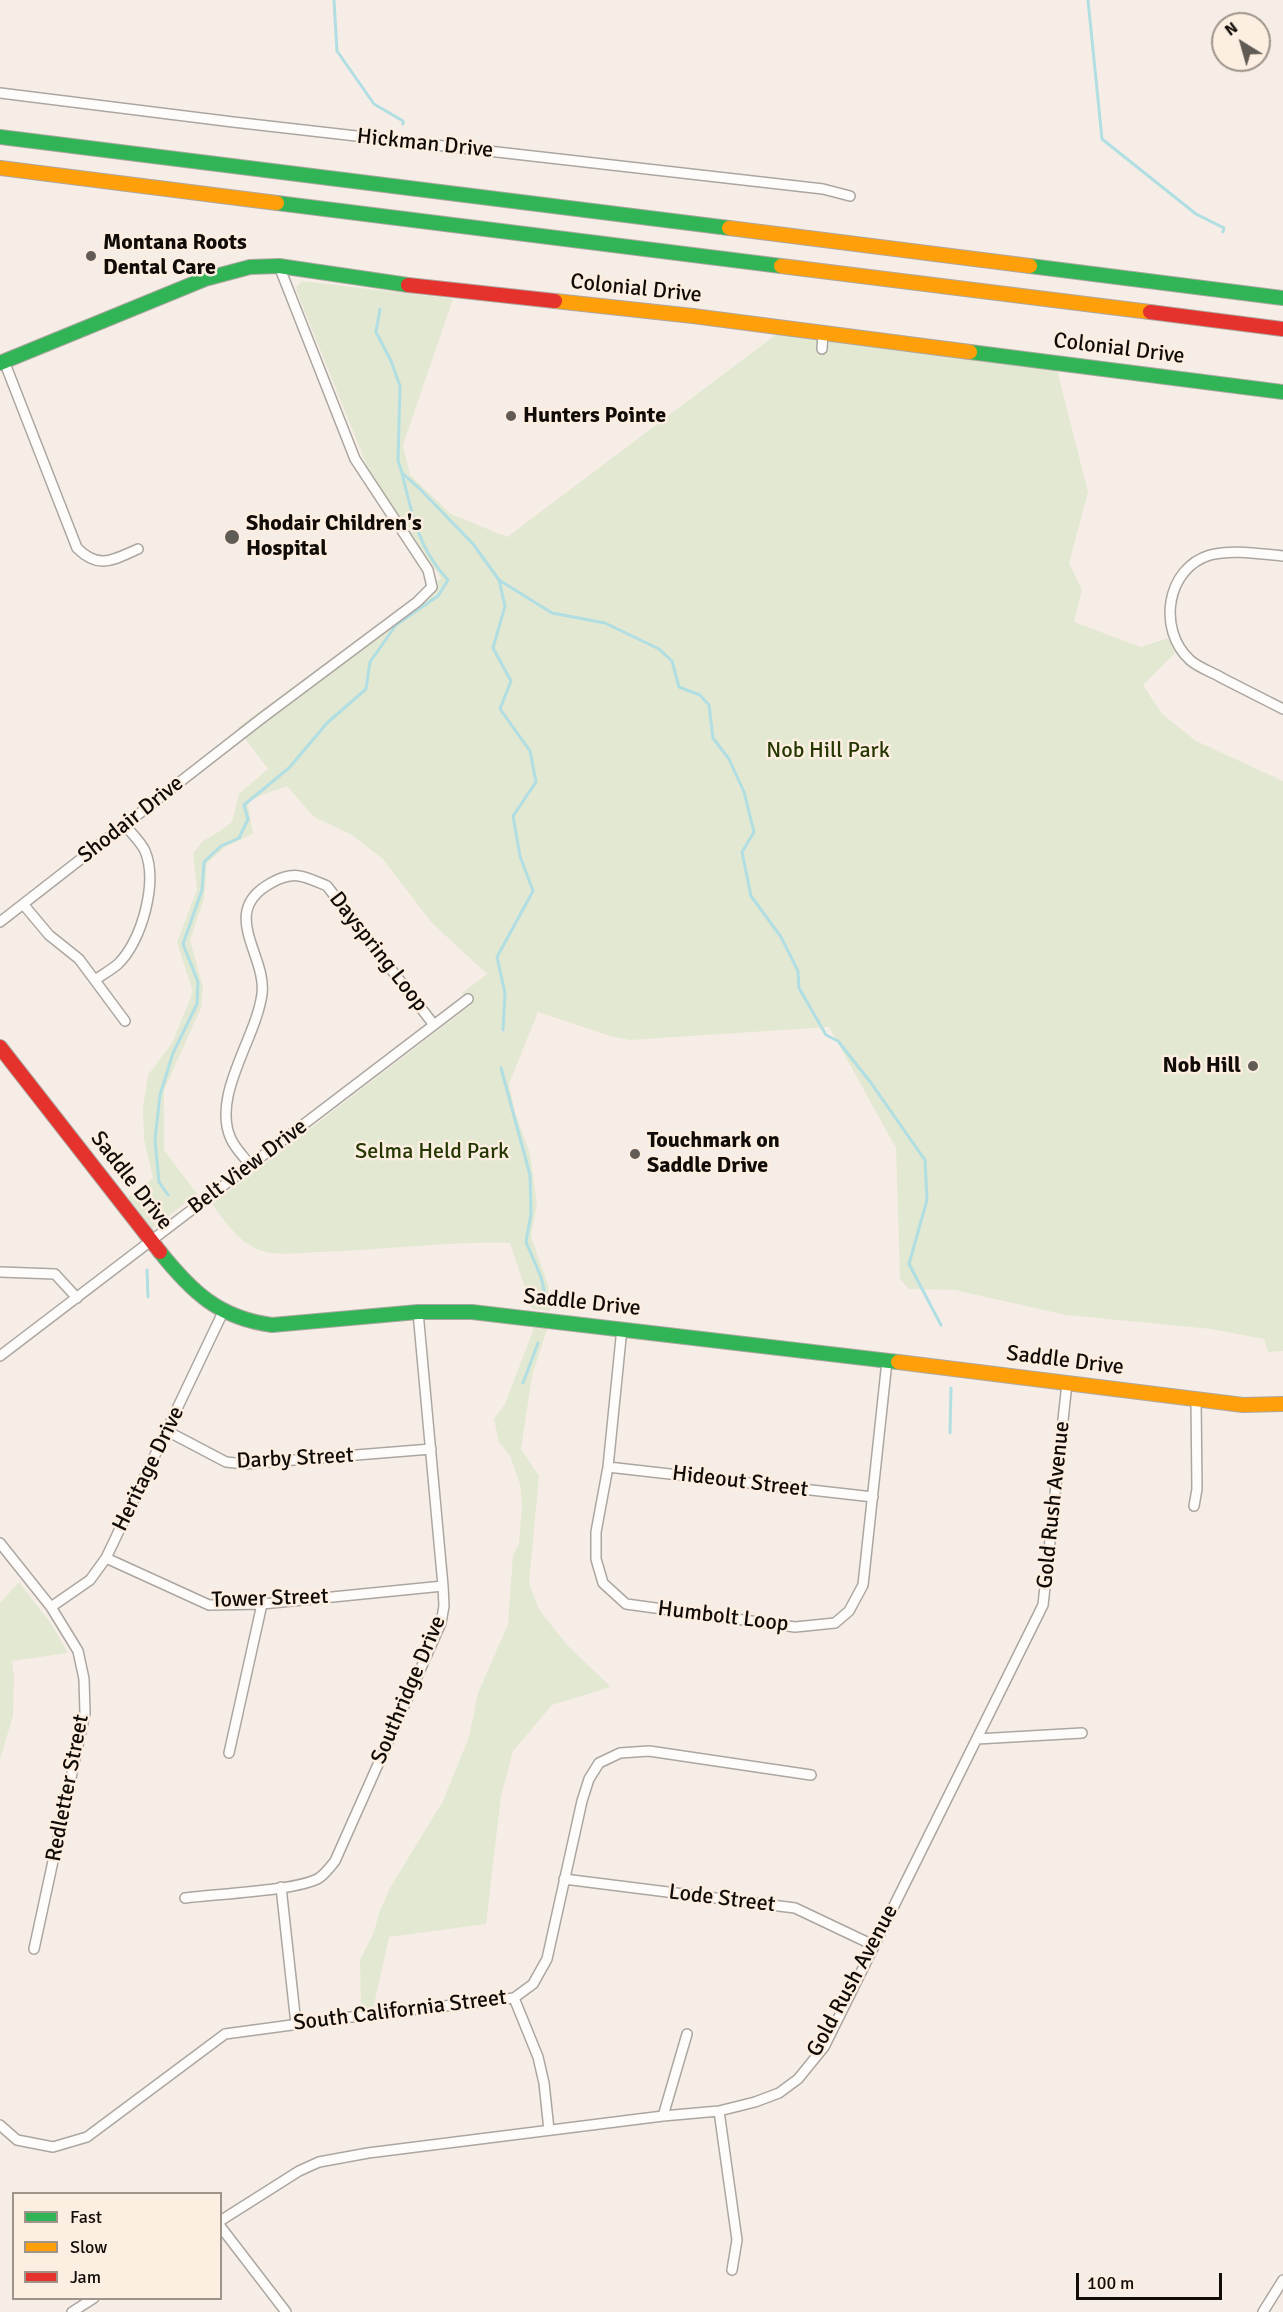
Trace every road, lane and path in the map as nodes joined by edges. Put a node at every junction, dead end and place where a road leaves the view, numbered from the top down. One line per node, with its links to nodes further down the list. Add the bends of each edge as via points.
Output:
1 (0, 93): 4 (street, Hickman Drive, via 823,189)
2 (0, 137): 6 (main road)
3 (0, 168): 7 (main road)
4 (850, 196)
5 (279, 266): 8 (main road, Colonial Drive, via 399,284); 10 (main road, Colonial Drive, via 250,267 205,279); 15 (street, Shodair Drive, via 355,459 428,570 432,587)
6 (1283, 298)
7 (1283, 329)
8 (824, 333): 9 (street); 11 (main road, Colonial Drive)
9 (822, 349)
10 (2, 362): 12 (street, via 77,548 99,562)
11 (1283, 392)
12 (138, 549)
13 (1283, 556): 14 (street, via 1236,552 1208,555 1180,578 1169,604 1176,639 1191,661)
14 (1283, 709)
15 (125, 825): 16 (street, Shodair Drive); 18 (street, via 144,849 150,868 147,900 137,940 118,964)
16 (24, 904): 17 (street, Shodair Drive); 18 (street)
17 (0, 922)
18 (95, 980): 20 (street)
19 (468, 999): 21 (street, Belt View Drive)
20 (125, 1020)
21 (434, 1025): 23 (street, Belt View Drive); 23 (street, Dayspring Loop, via 327,886 303,875 284,876 257,891 248,906 248,937 263,988 259,1014 230,1084 226,1110 231,1139)
22 (0, 1047): 24 (main road, Saddle Drive)
23 (250, 1165): 24 (street, Belt View Drive)
24 (151, 1241): 26 (street, Belt View Drive); 27 (main road, Saddle Drive, via 195,1293)
25 (0, 1272): 26 (street, via 55,1274)
26 (77, 1298): 30 (street, Belt View Drive)
27 (223, 1312): 28 (main road, Saddle Drive, via 250,1323 272,1325); 35 (street, Heritage Drive)
28 (418, 1312): 29 (main road, Saddle Drive, via 472,1311); 36 (street, Southridge Drive)
29 (622, 1328): 31 (main road, Saddle Drive); 37 (street, Humbolt Loop)
30 (0, 1356)
31 (887, 1361): 32 (main road, Saddle Drive); 38 (street, Humbolt Loop)
32 (1067, 1383): 33 (main road, Saddle Drive); 46 (street, Gold Rush Avenue, via 1043,1605)
33 (1196, 1399): 34 (main road, Saddle Drive, via 1243,1405); 39 (street)
34 (1283, 1404)
35 (167, 1431): 36 (street, Darby Street, via 225,1462 244,1464); 41 (street, Heritage Drive)
36 (431, 1449): 42 (street, Southridge Drive)
37 (608, 1467): 38 (street, Hideout Street); 38 (street, Humbolt Loop, via 596,1532 597,1559 603,1583 626,1604 795,1627 835,1623 849,1611 863,1585)
38 (873, 1497)
39 (1194, 1506)
40 (0, 1543): 44 (street, Redletter Street)
41 (106, 1558): 43 (street, Tower Street, via 209,1605); 44 (street, Heritage Drive, via 90,1580)
42 (443, 1586): 43 (street, Tower Street); 50 (street, Southridge Drive, via 441,1623 335,1861 320,1877)
43 (262, 1604): 47 (street)
44 (51, 1607): 53 (street, Redletter Street, via 78,1652 85,1713)
45 (1082, 1732): 46 (street)
46 (977, 1739): 52 (street, Gold Rush Avenue)
47 (230, 1753)
48 (811, 1775): 49 (street, South California Street, via 649,1751 620,1753 599,1763 589,1779)
49 (564, 1879): 52 (street, Lode Street, via 795,1908); 54 (street, South California Street, via 547,1959 533,1984)
50 (281, 1887): 51 (street, Southridge Drive); 55 (street)
51 (185, 1898)
52 (873, 1945): 57 (street, Gold Rush Avenue, via 824,2047 798,2079 779,2092)
53 (34, 1949)
54 (514, 1998): 55 (street, South California Street); 60 (street, via 538,2057)
55 (296, 2024): 59 (street, South California Street, via 225,2034 87,2137 53,2147 17,2140)
56 (687, 2034): 58 (street)
57 (719, 2111): 58 (street, Gold Rush Avenue); 63 (street, via 737,2240)
58 (663, 2116): 60 (street, Gold Rush Avenue)
59 (0, 2125)
60 (549, 2130): 61 (street, Gold Rush Avenue, via 319,2162)
61 (222, 2220)
62 (222, 2229): 67 (street)
63 (732, 2271)
64 (1283, 2280): 68 (street)
65 (91, 2300): 66 (street)
66 (72, 2312)
67 (286, 2312)
68 (1263, 2312)

